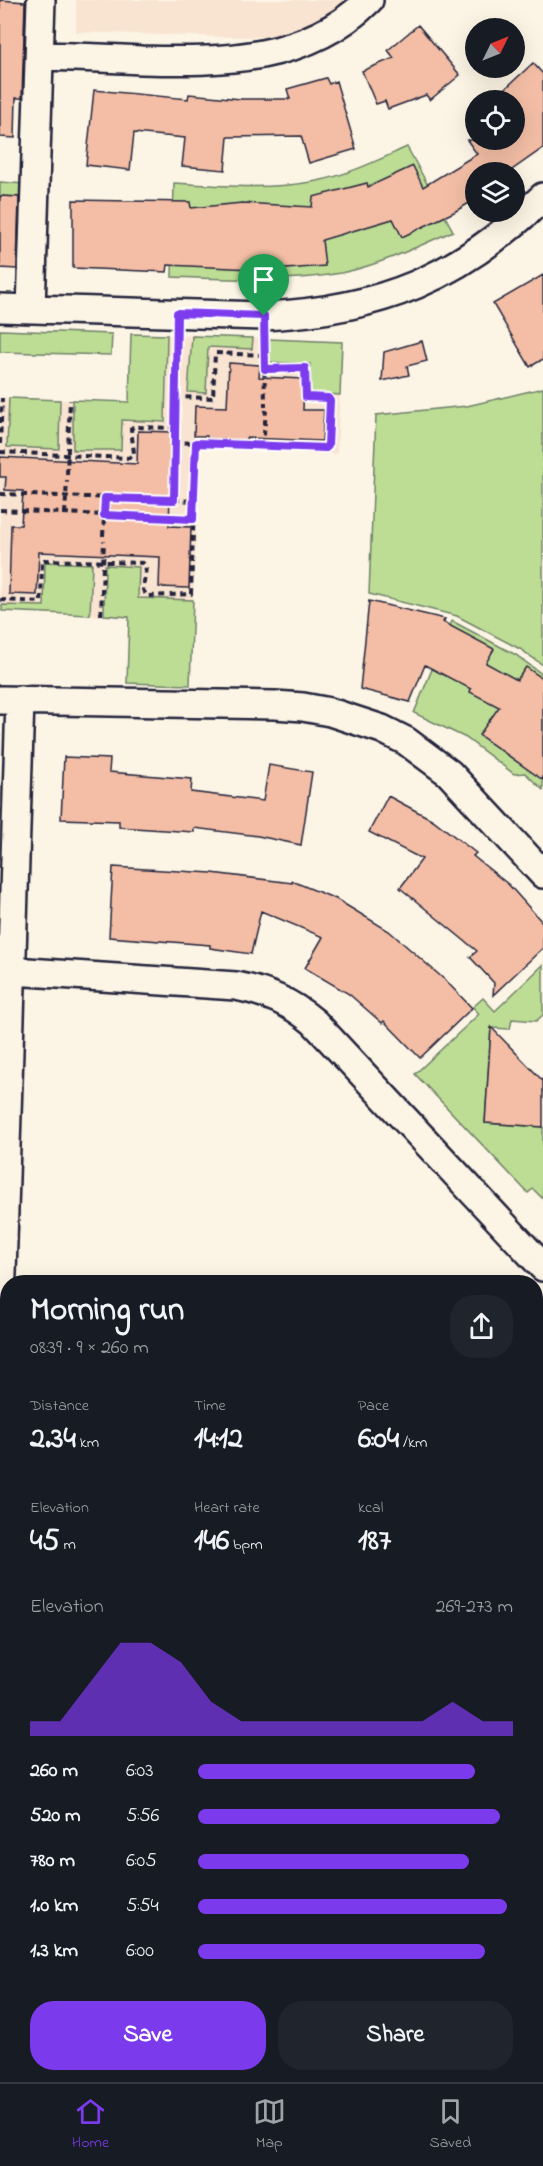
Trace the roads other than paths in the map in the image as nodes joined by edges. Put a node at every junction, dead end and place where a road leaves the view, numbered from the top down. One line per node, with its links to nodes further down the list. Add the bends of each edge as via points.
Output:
1 (41, 0): 3 (street)
2 (369, 0): 3 (street, via 355,15 311,38 241,59)
3 (40, 56): 6 (street)
4 (543, 197): 6 (street, via 488,246 460,263 412,287 340,309 264,316)
5 (0, 308): 6 (street)
6 (31, 309)
7 (10, 700): 8 (street, via 275,705 357,719 406,741 449,772); 9 (street)
8 (543, 874)
9 (8, 889): 10 (street)
10 (13, 971): 11 (street); 12 (street, via 236,986 279,998 314,1022)
11 (3, 1156): 13 (street)
12 (543, 1266)
13 (1, 1275)

